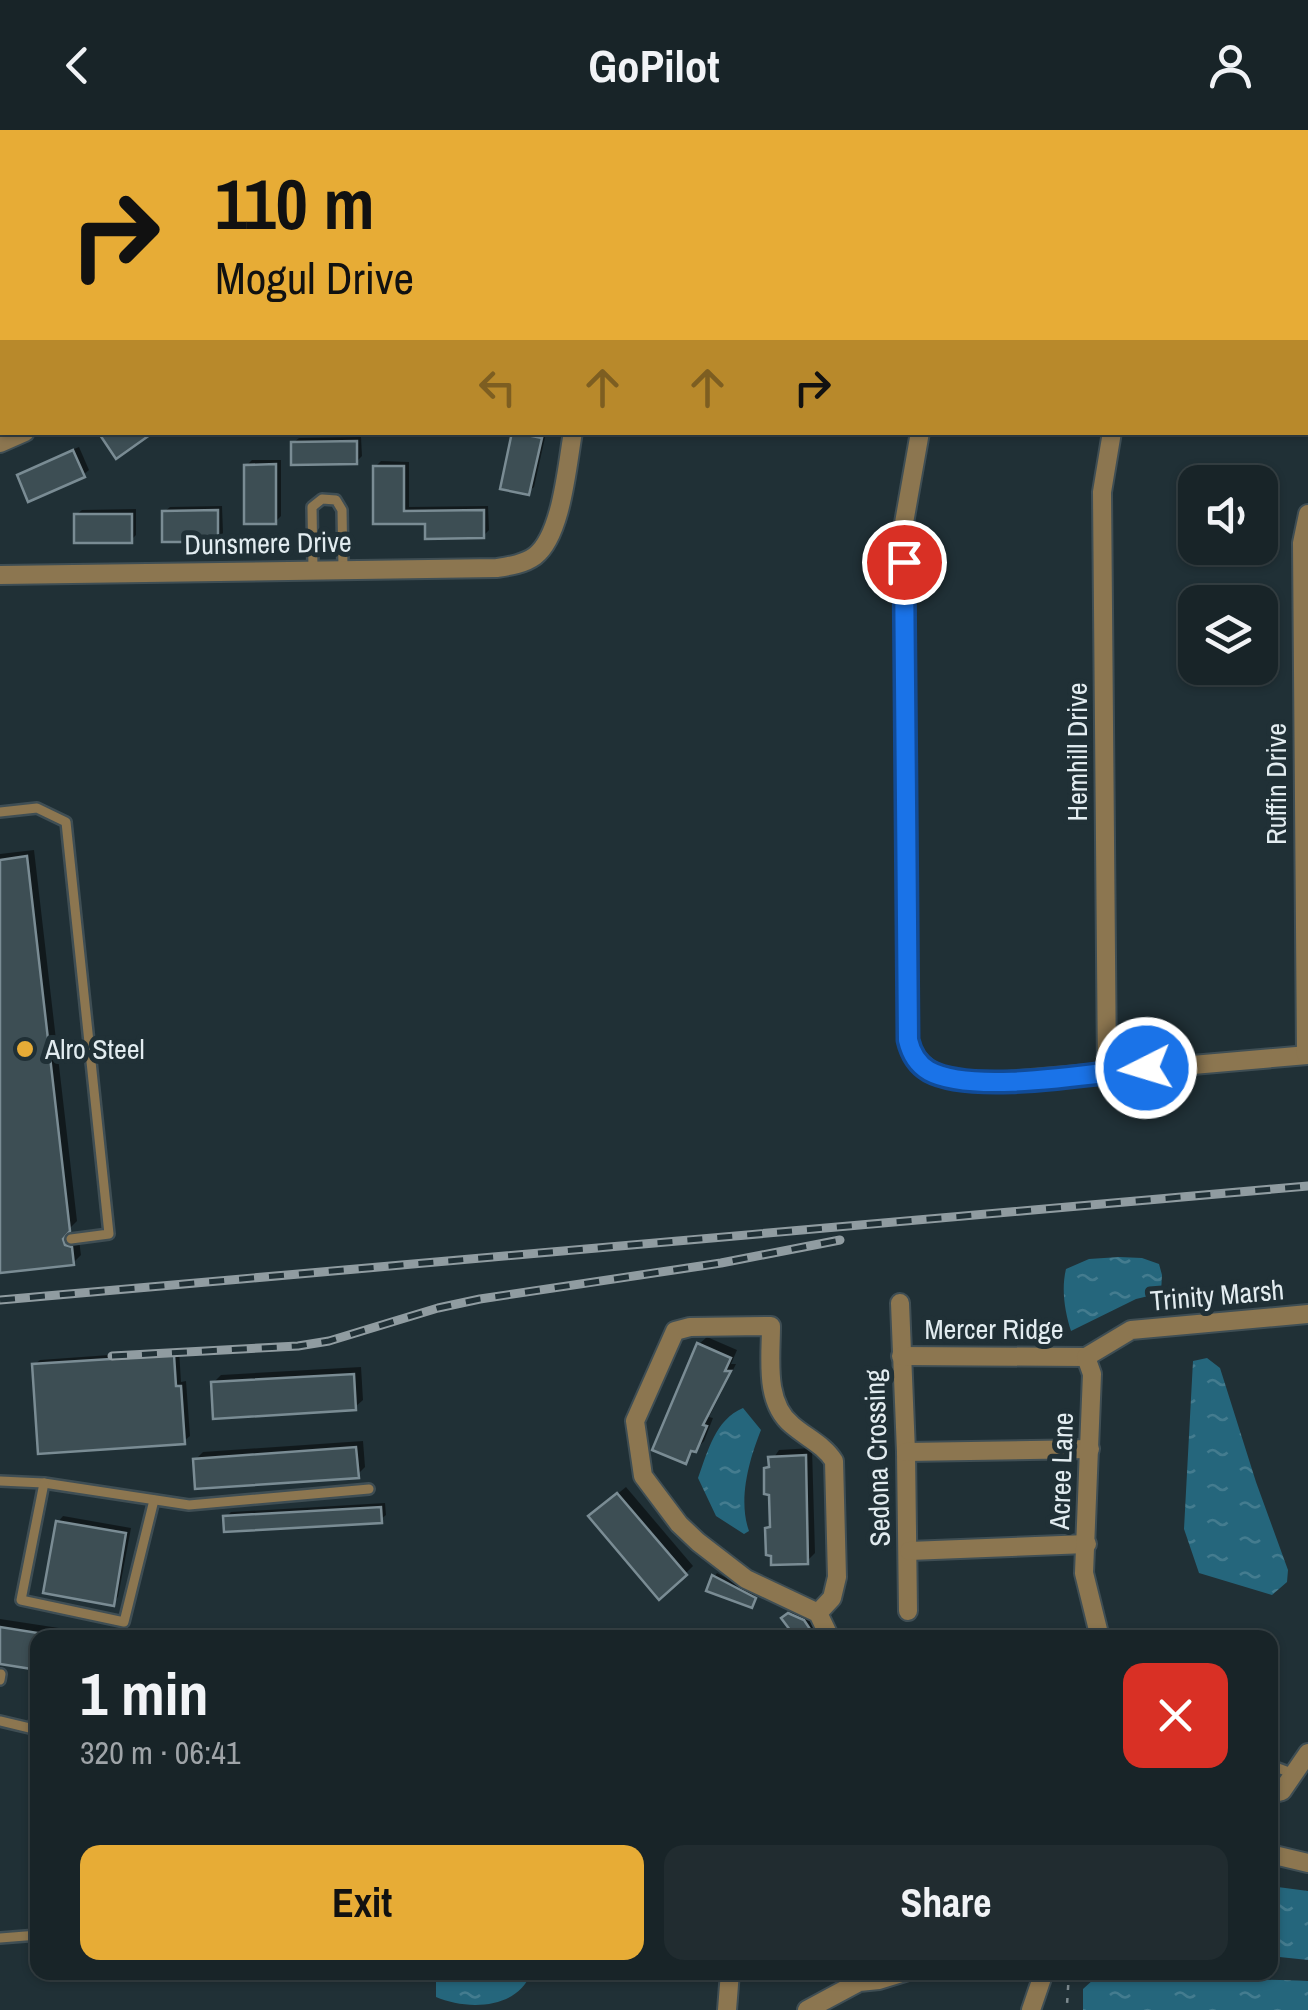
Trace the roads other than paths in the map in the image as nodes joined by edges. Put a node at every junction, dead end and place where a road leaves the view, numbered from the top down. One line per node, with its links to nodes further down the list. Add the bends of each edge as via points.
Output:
1 (573, 435): 5 (street, Dunsmere Drive, via 554,530 535,556 497,568)
2 (919, 435): 10 (street, via 904,523 908,1040 930,1071 963,1081)
3 (1112, 435): 10 (street, Hemhill Drive, via 1102,492)
4 (1308, 514): 9 (street, Ruffin Drive, via 1302,543)
5 (343, 568): 6 (street, Dunsmere Drive); 6 (lane, via 342,510 336,500 322,500 312,508)
6 (313, 569): 7 (street, Dunsmere Drive)
7 (0, 575)
8 (0, 812): 11 (lane, via 37,808 66,822 109,1234)
9 (1307, 1055): 10 (street)
10 (1106, 1072)
11 (72, 1238)
12 (900, 1302): 14 (street, Sedona Crossing)
13 (1308, 1314): 15 (street, Trinity Marsh, via 1131,1330)
14 (901, 1356): 15 (street, Mercer Ridge); 17 (street, Sedona Crossing)
15 (1086, 1356): 16 (street, Acree Lane, via 1092,1374)
16 (1090, 1449): 17 (street); 22 (street, Acree Lane)
17 (906, 1452): 23 (street, Sedona Crossing)
18 (0, 1481): 19 (lane)
19 (44, 1483): 21 (lane); 21 (lane, via 20,1600 124,1622)
20 (369, 1489): 21 (lane, via 190,1505)
21 (154, 1500)
22 (1087, 1544): 23 (street); 27 (street, Acree Lane, via 1084,1573)
23 (909, 1552): 24 (street, Sedona Crossing)
24 (908, 1611)
25 (818, 1613): 25 (street, via 832,1598 836,1577 834,1461 777,1408 771,1326 675,1331 635,1421 643,1476 698,1542 746,1579); 26 (street)
26 (826, 1630)
27 (1098, 1630)
28 (0, 1721): 29 (lane)
29 (30, 1729)
30 (1308, 1753): 32 (street)
31 (1278, 1767): 32 (lane)
32 (1294, 1774): 33 (street)
33 (1278, 1792)
34 (1278, 1856): 35 (street)
35 (1308, 1863)
36 (30, 1936): 37 (lane)
37 (0, 1938)
38 (729, 1980): 41 (street)
39 (879, 1980): 42 (street, via 860,1982)
40 (1041, 1980): 43 (street)
41 (727, 2010)
42 (807, 2010)
43 (1031, 2010)

